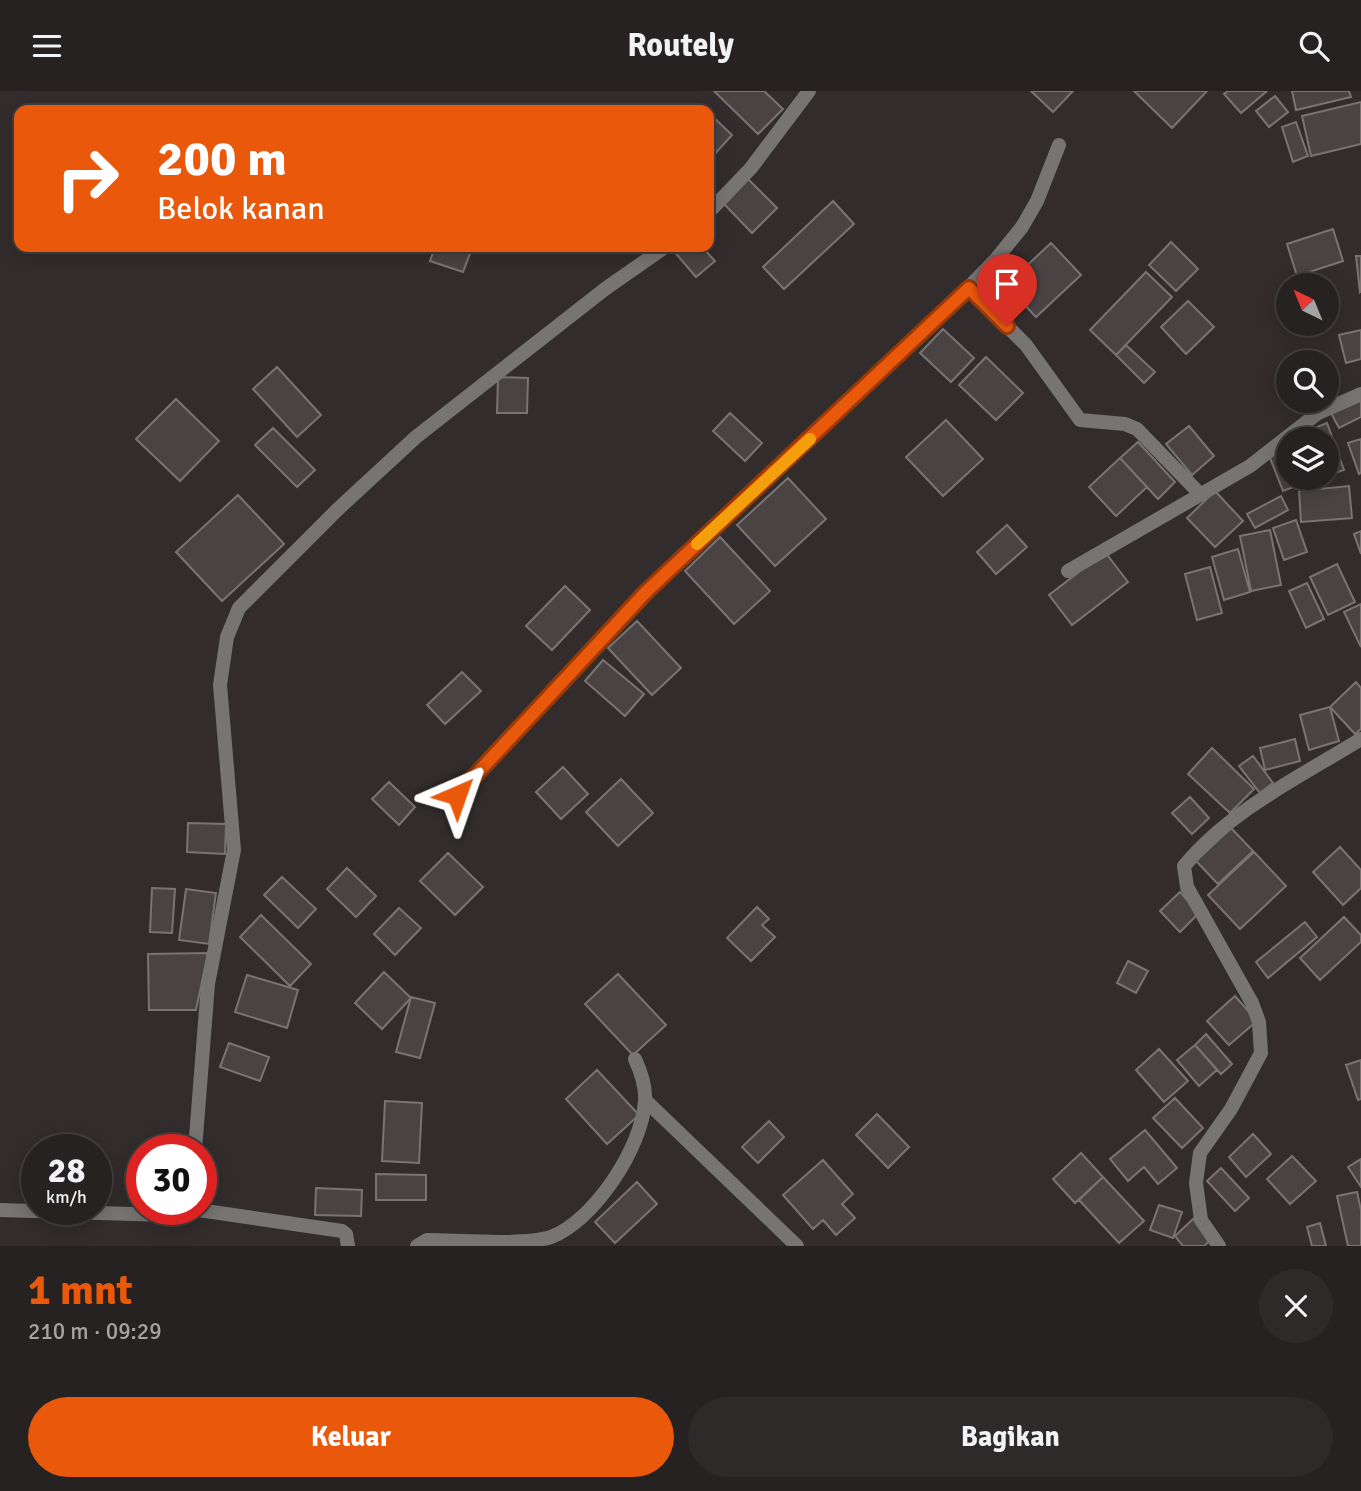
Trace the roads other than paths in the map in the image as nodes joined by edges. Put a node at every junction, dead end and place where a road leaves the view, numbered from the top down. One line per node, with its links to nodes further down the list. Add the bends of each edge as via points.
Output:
1 (808, 91): 3 (street, via 751,168)
2 (1059, 145): 5 (street, via 1022,227)
3 (714, 207)
4 (658, 252): 13 (street, via 416,437 239,608 228,637 220,685 234,849 208,984)
5 (969, 288): 7 (street, via 1026,345 1080,419 1125,423 1137,429); 10 (street, via 646,592)
6 (1361, 394): 7 (street, via 1318,413 1250,466)
7 (1201, 495): 8 (street)
8 (1068, 571)
9 (1361, 739): 22 (street, via 1247,808 1184,866 1187,887 1259,1021 1261,1053 1231,1109 1200,1153 1196,1183 1201,1220)
10 (457, 795)
11 (635, 1059): 12 (street)
12 (645, 1100): 17 (street, via 616,1179 591,1207); 21 (street)
13 (196, 1134)
14 (0, 1210): 16 (street)
15 (217, 1213): 18 (street, via 342,1231)
16 (126, 1214)
17 (556, 1234): 19 (street, via 533,1242 427,1240); 20 (street)
18 (348, 1246)
19 (417, 1246)
20 (568, 1246)
21 (797, 1246)
22 (1219, 1246)

